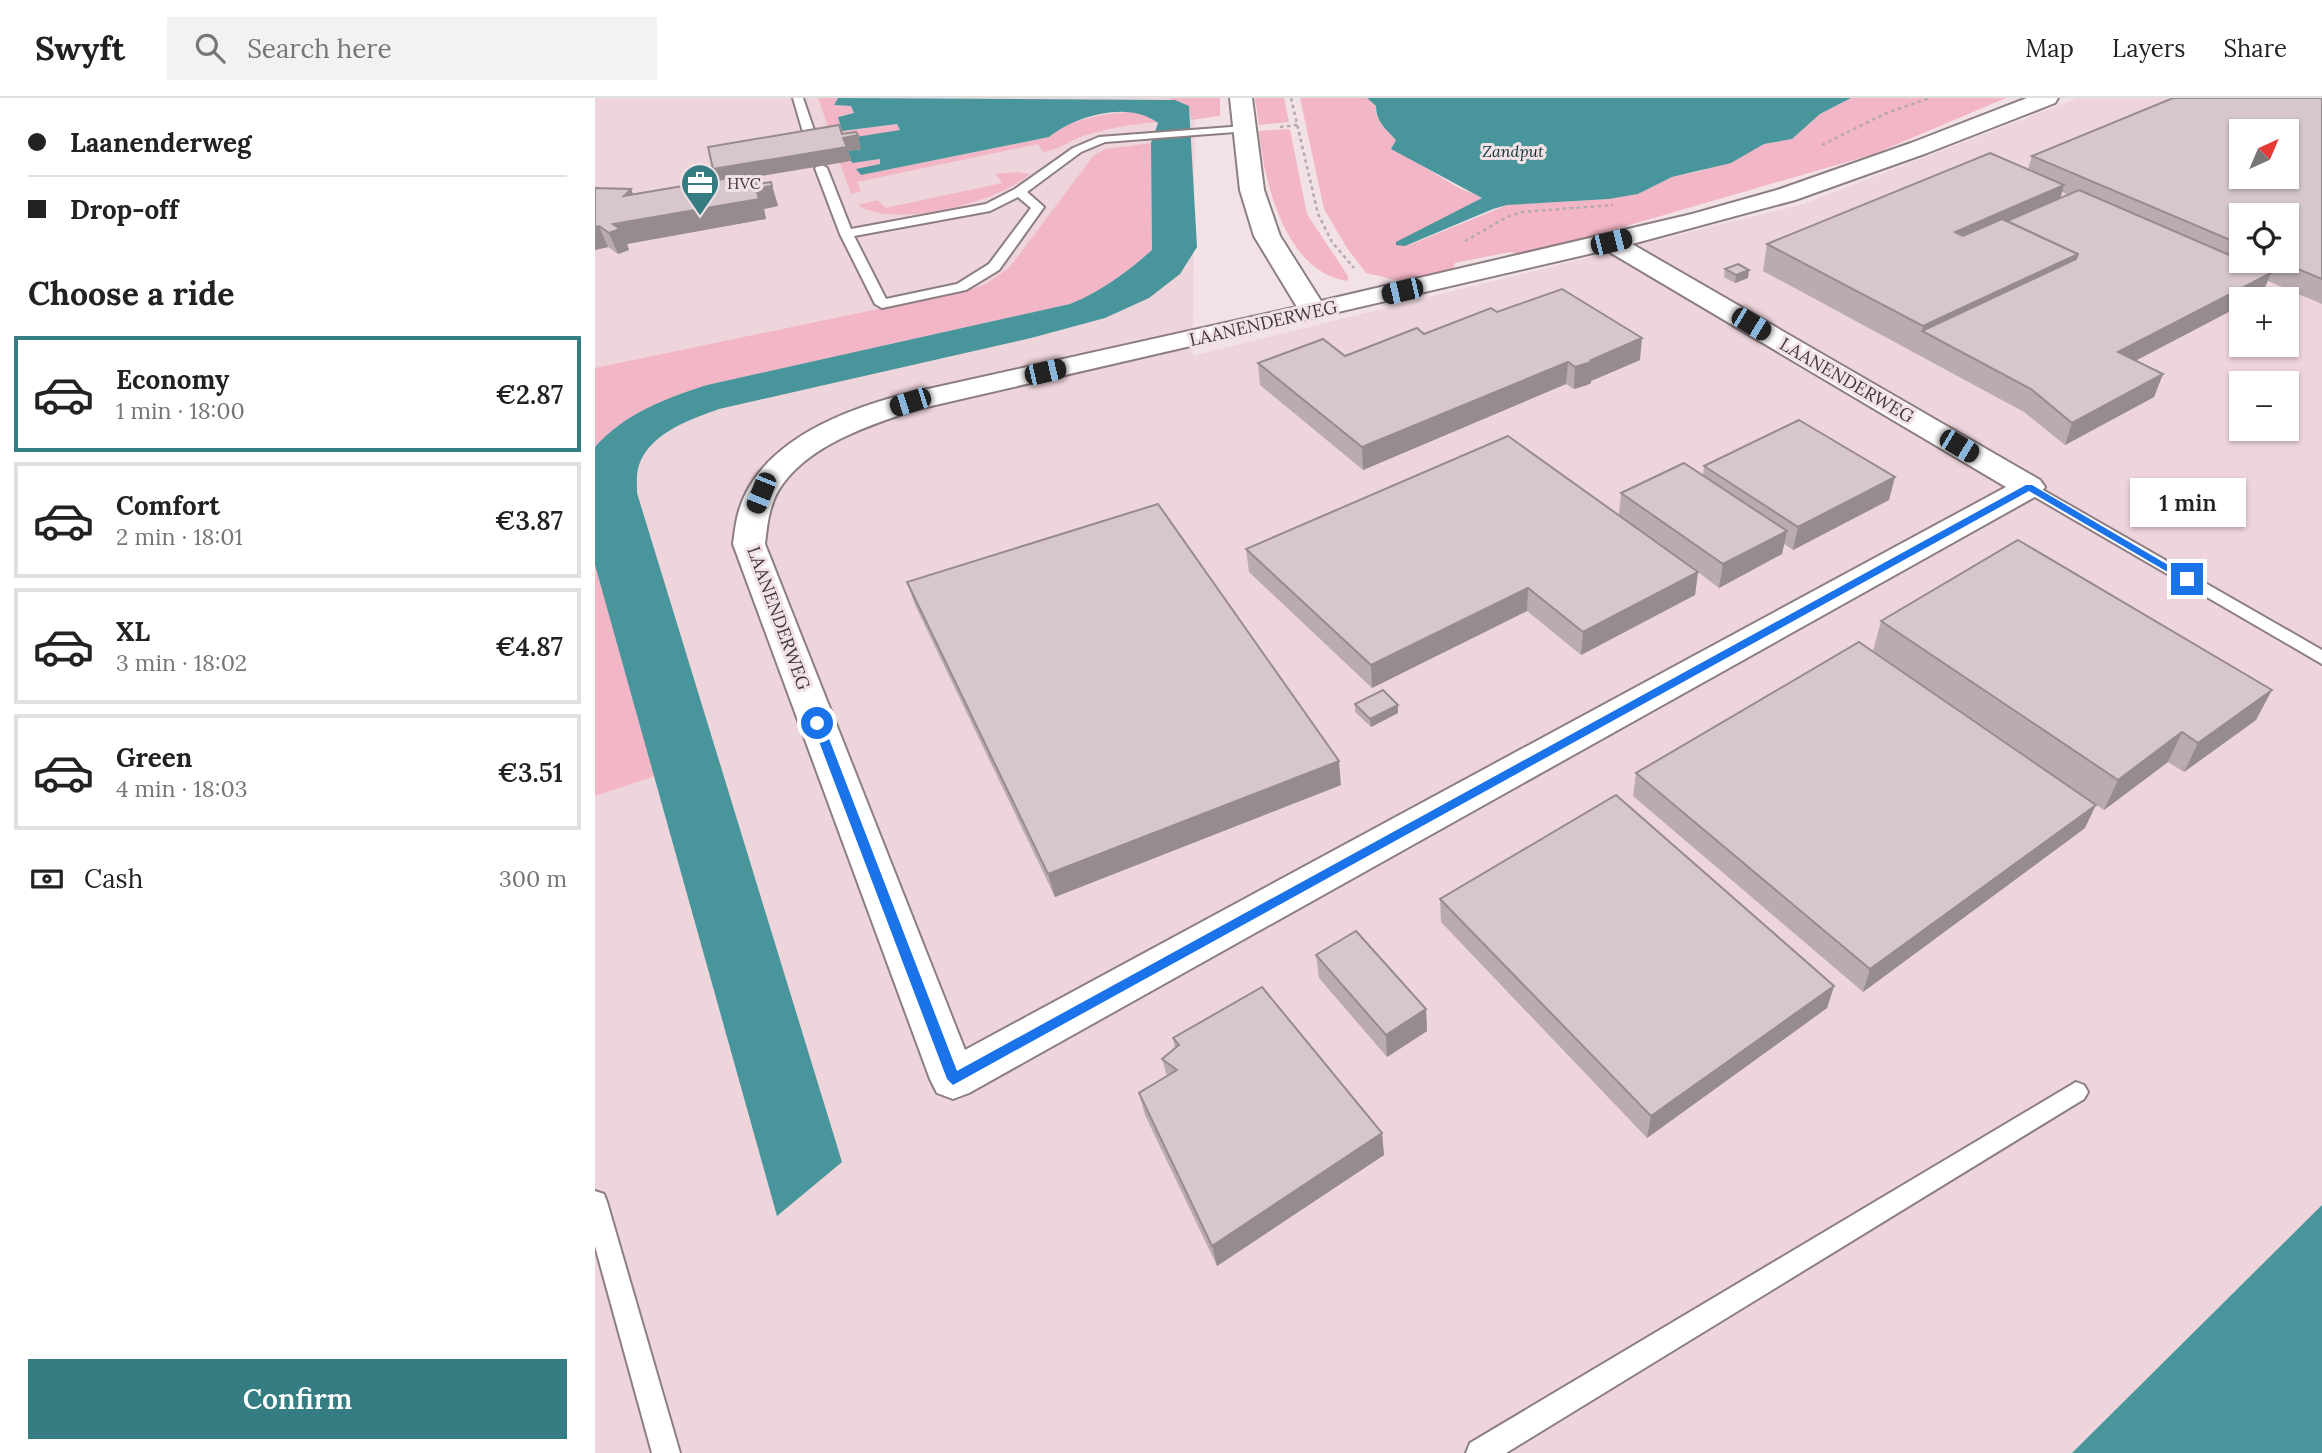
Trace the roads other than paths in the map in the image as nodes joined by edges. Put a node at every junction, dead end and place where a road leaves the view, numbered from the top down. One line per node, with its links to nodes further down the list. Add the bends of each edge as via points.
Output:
1 (797, 98): 5 (lane)
2 (1241, 98): 4 (street)
3 (2047, 98): 9 (street, LAANENDERWEG, via 1786,195)
4 (1244, 129): 7 (lane, via 1103,139 1077,150); 10 (street, via 1252,190 1267,236)
5 (811, 139)
6 (821, 168): 8 (lane)
7 (1019, 192): 8 (lane, via 990,207); 8 (lane, via 1038,207 994,267 961,287 882,304)
8 (846, 234)
9 (1611, 242): 10 (street, LAANENDERWEG); 11 (street, LAANENDERWEG)
10 (1313, 311): 11 (street, LAANENDERWEG, via 869,415 801,452 774,474 761,493 749,544 953,1079)
11 (2029, 487): 12 (lane)
12 (2322, 658)
13 (2076, 1092): 16 (lane)
14 (595, 1202): 15 (lane)
15 (666, 1453)
16 (1480, 1453)

